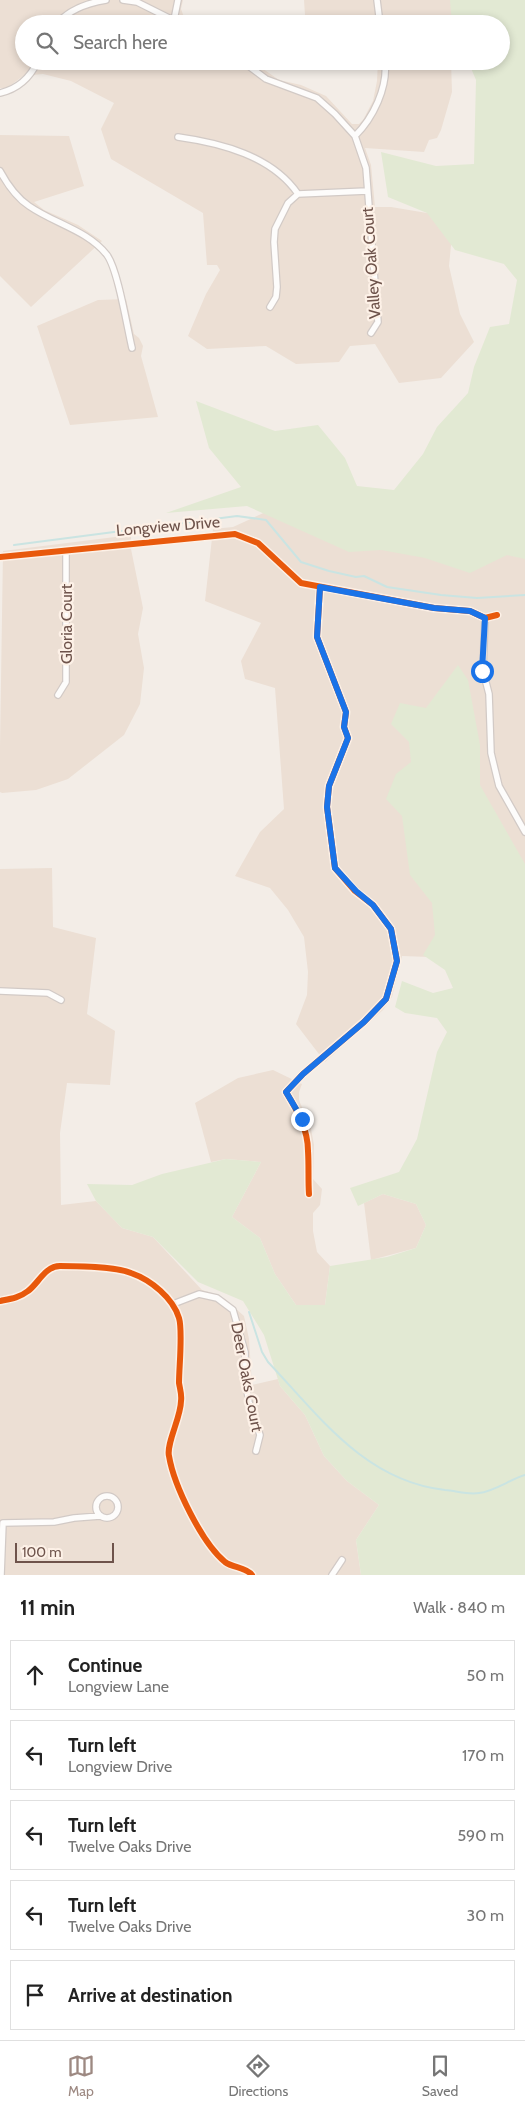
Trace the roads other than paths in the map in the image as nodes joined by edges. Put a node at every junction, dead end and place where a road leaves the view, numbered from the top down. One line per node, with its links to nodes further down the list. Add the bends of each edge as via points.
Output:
1 (106, 0): 5 (street)
2 (123, 0): 6 (street, via 137,2)
3 (178, 0): 7 (street)
4 (377, 0): 8 (street)
5 (66, 15)
6 (164, 15)
7 (175, 15)
8 (379, 15)
9 (32, 70): 12 (street, via 23,82)
10 (254, 70): 13 (street, via 266,79 317,98)
11 (384, 70): 13 (street, via 379,98 367,124)
12 (0, 93)
13 (355, 136): 16 (street, Valley Oak Court, via 366,168)
14 (178, 137): 17 (street, via 244,154 280,174)
15 (0, 171): 20 (street, via 28,206 95,242 108,256 115,272)
16 (367, 191): 17 (street); 19 (street, Valley Oak Court, via 378,322)
17 (298, 194): 18 (street, via 288,203 275,229 277,287)
18 (270, 308)
19 (371, 333)
20 (132, 348)
21 (66, 550): 22 (street, Longview Drive); 23 (street, Longview Drive, via 235,534 258,543 300,583); 26 (street, Gloria Court, via 66,682)
22 (0, 557)
23 (320, 587): 25 (street, Longview Drive, via 434,608 470,611); 30 (street, via 317,637 346,712 344,727 348,738 329,786 327,807 335,868 373,905 391,929 397,961 386,999 286,1092 302,1119 308,1149)
24 (497, 614): 25 (street)
25 (485, 618): 27 (street, via 482,671 489,694 491,753 499,786)
26 (58, 695)
27 (525, 832)
28 (0, 991): 29 (street, via 48,993)
29 (60, 1000)
30 (309, 1194)
31 (0, 1301): 32 (street, via 16,1299 57,1266 130,1272)
32 (173, 1304): 33 (street, Deer Oaks Court, via 199,1294 217,1298 233,1310 245,1352 249,1402 260,1435); 37 (street, via 180,1320 181,1402 168,1454 176,1483 207,1542 227,1563)
33 (256, 1451)
34 (100, 1516): 36 (street, via 54,1522 3,1523)
35 (342, 1560): 38 (street)
36 (1, 1575)
37 (252, 1575)
38 (332, 1575)

